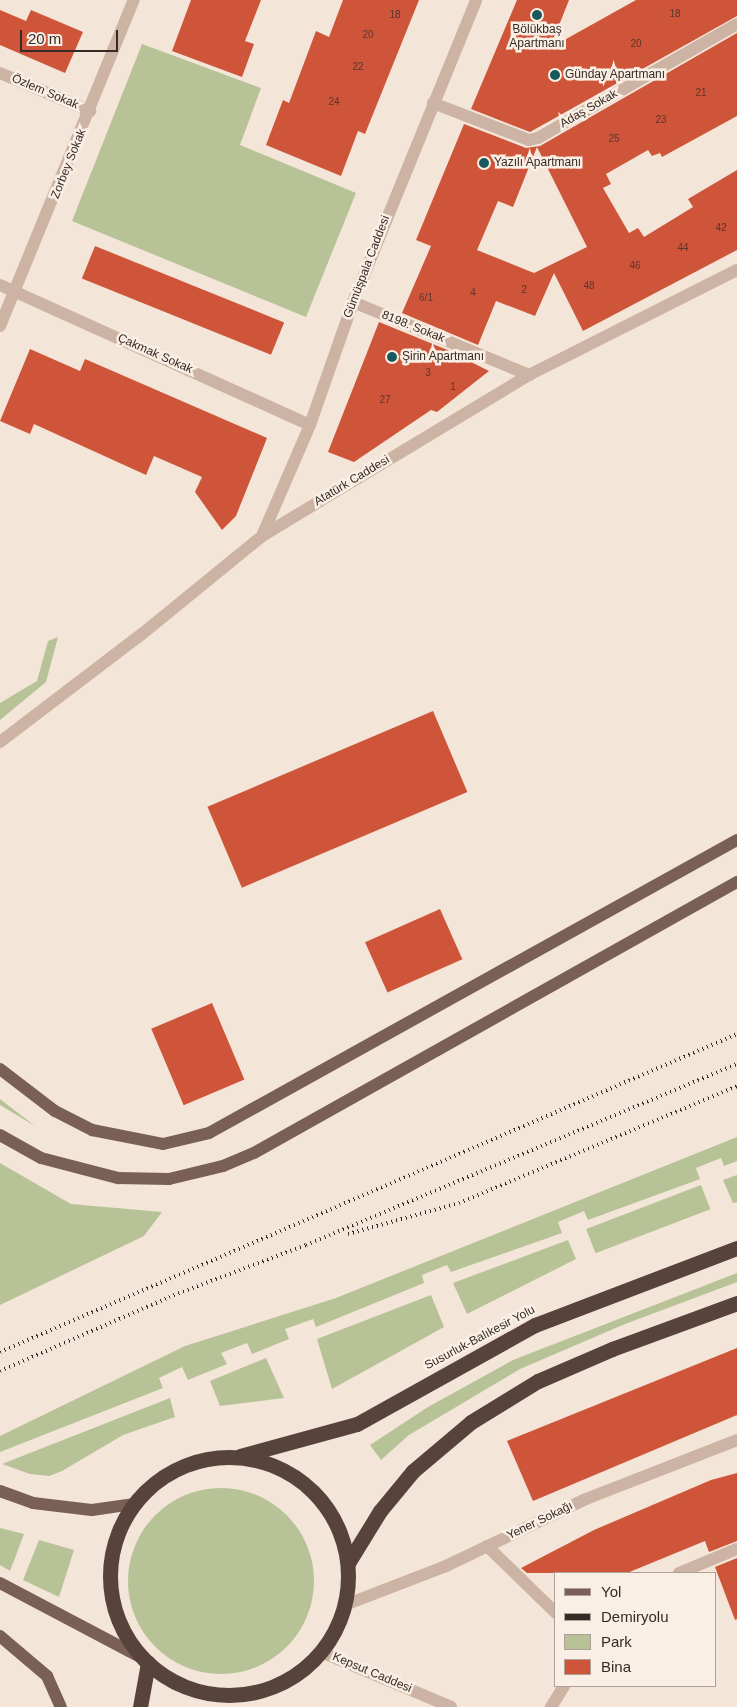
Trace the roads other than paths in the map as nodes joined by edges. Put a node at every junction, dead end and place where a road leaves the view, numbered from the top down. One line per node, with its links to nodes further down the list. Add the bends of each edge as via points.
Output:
1 (134, 0): 6 (street, Zorbey Sokak)
2 (476, 0): 5 (street, Gümüşpala Caddesi)
3 (737, 24): 5 (street, Adaş Sokak, via 538,138 529,140)
4 (0, 73): 6 (street, Özlem Sokak)
5 (433, 103): 10 (street, Gümüşpala Caddesi)
6 (90, 111): 9 (street, Zorbey Sokak)
7 (737, 270): 12 (street, Atatürk Caddesi)
8 (0, 285): 9 (street, Çakmak Sokak)
9 (16, 291): 11 (street, Zorbey Sokak); 13 (street, Çakmak Sokak)
10 (353, 302): 12 (street, 8198. Sokak); 13 (street, Gümüşpala Caddesi)
11 (0, 326)
12 (529, 375): 14 (street, Atatürk Caddesi)
13 (310, 425): 14 (street, Gümüşpala Caddesi)
14 (262, 536): 15 (street, Atatürk Caddesi, via 142,634)
15 (0, 742)
16 (737, 840): 18 (main road, via 209,1133 163,1144 92,1130 55,1111)
17 (737, 882): 19 (main road, via 262,1148 222,1166 169,1179 118,1178 41,1158)
18 (0, 1069)
19 (0, 1135)
20 (737, 1248): 23 (highway, Susurluk-Balıkesir Yolu, via 535,1325 357,1424)
21 (737, 1303): 28 (highway, via 612,1349 538,1381 471,1422 413,1470 380,1511)
22 (737, 1440): 26 (street, Yener Sokağı, via 586,1498)
23 (240, 1456): 25 (highway, via 199,1460 162,1476); 28 (highway, via 279,1467 313,1490 336,1524)
24 (0, 1491): 25 (main road, via 33,1503 92,1510)
25 (133, 1504): 35 (highway, via 116,1533 109,1566 111,1599 122,1631)
26 (487, 1546): 31 (street, Yener Sokağı, via 446,1566); 32 (street)
27 (737, 1549): 29 (street)
28 (348, 1562): 31 (highway)
29 (681, 1572)
30 (0, 1582): 35 (main road)
31 (345, 1605): 34 (highway, via 336,1630)
32 (554, 1611)
33 (0, 1636): 39 (main road, via 47,1676)
34 (321, 1652): 37 (highway, via 300,1672 274,1686); 38 (street, Kepsut Caddesi)
35 (145, 1661): 37 (highway, via 173,1681 208,1693); 40 (highway)
36 (563, 1687): 43 (street)
37 (246, 1694): 41 (highway)
38 (429, 1702): 42 (street, Kepsut Caddesi)
39 (61, 1707)
40 (140, 1707)
41 (234, 1707)
42 (451, 1707)
43 (551, 1707)

